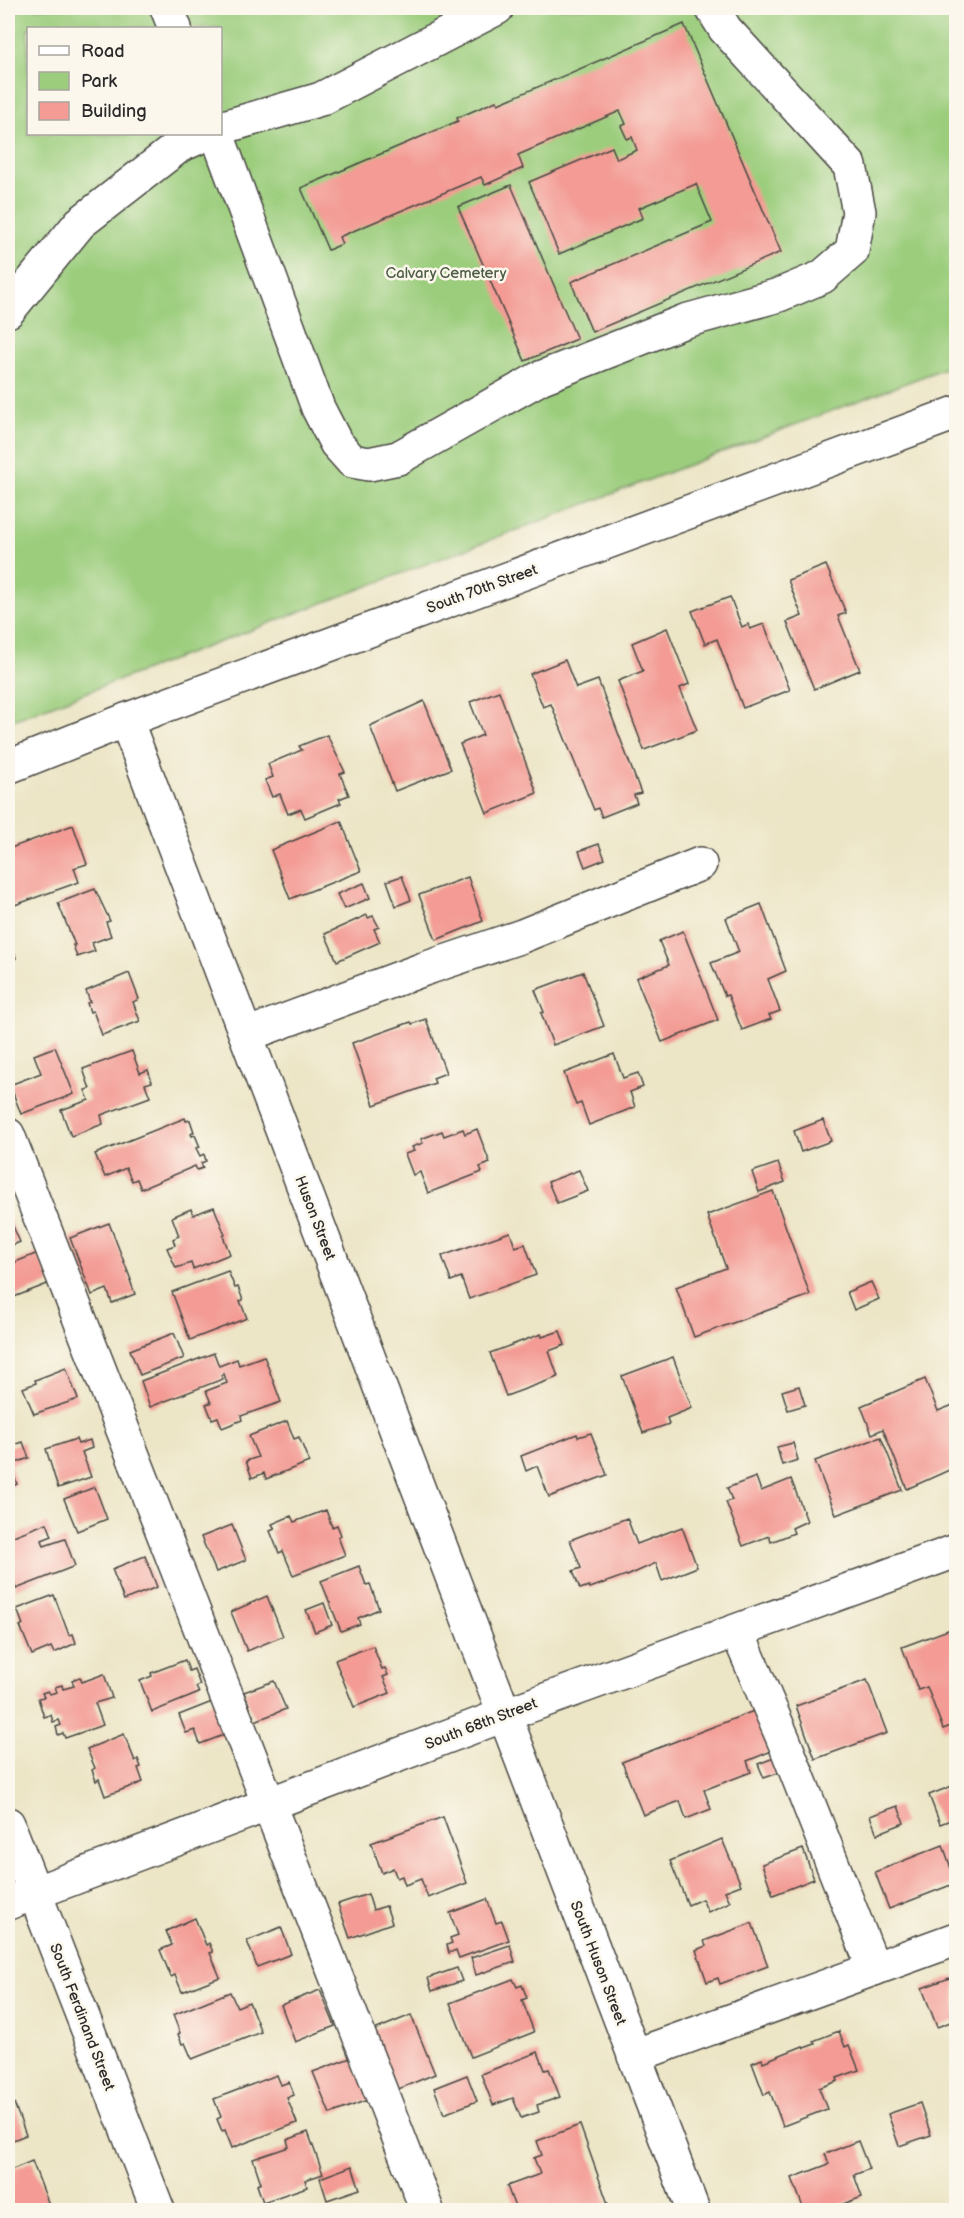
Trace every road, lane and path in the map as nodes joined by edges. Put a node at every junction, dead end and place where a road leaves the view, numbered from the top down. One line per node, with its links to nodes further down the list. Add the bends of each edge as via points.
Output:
1 (167, 8): 4 (street)
2 (497, 8): 5 (street, via 321,99)
3 (712, 8): 7 (street, via 725,29 850,166 859,212 852,251 822,278 779,295 685,321 540,378 398,458 369,464 352,460 336,443 318,408)
4 (175, 27)
5 (222, 127)
6 (204, 135): 8 (street, via 179,146 80,223)
7 (218, 135)
8 (8, 311)
9 (957, 413): 10 (street, South 70th Street)
10 (126, 720): 11 (street, South 70th Street); 13 (street, Huson Street)
11 (8, 767)
12 (700, 864): 13 (street, via 522,936)
13 (246, 1035): 17 (street, Huson Street)
14 (8, 1136): 18 (street)
15 (957, 1551): 16 (street, South 68th Street)
16 (737, 1631): 17 (street, South 68th Street); 22 (street)
17 (504, 1715): 18 (street, South 68th Street); 23 (street, South Huson Street)
18 (269, 1805): 20 (street, South 68th Street); 25 (street)
19 (8, 1824): 20 (street, South Ferdinand Street)
20 (21, 1898): 24 (street, South Ferdinand Street)
21 (957, 1939): 22 (street)
22 (874, 1969): 23 (street)
23 (634, 2056): 26 (street, South Huson Street)
24 (158, 2211)
25 (427, 2211)
26 (693, 2211)

